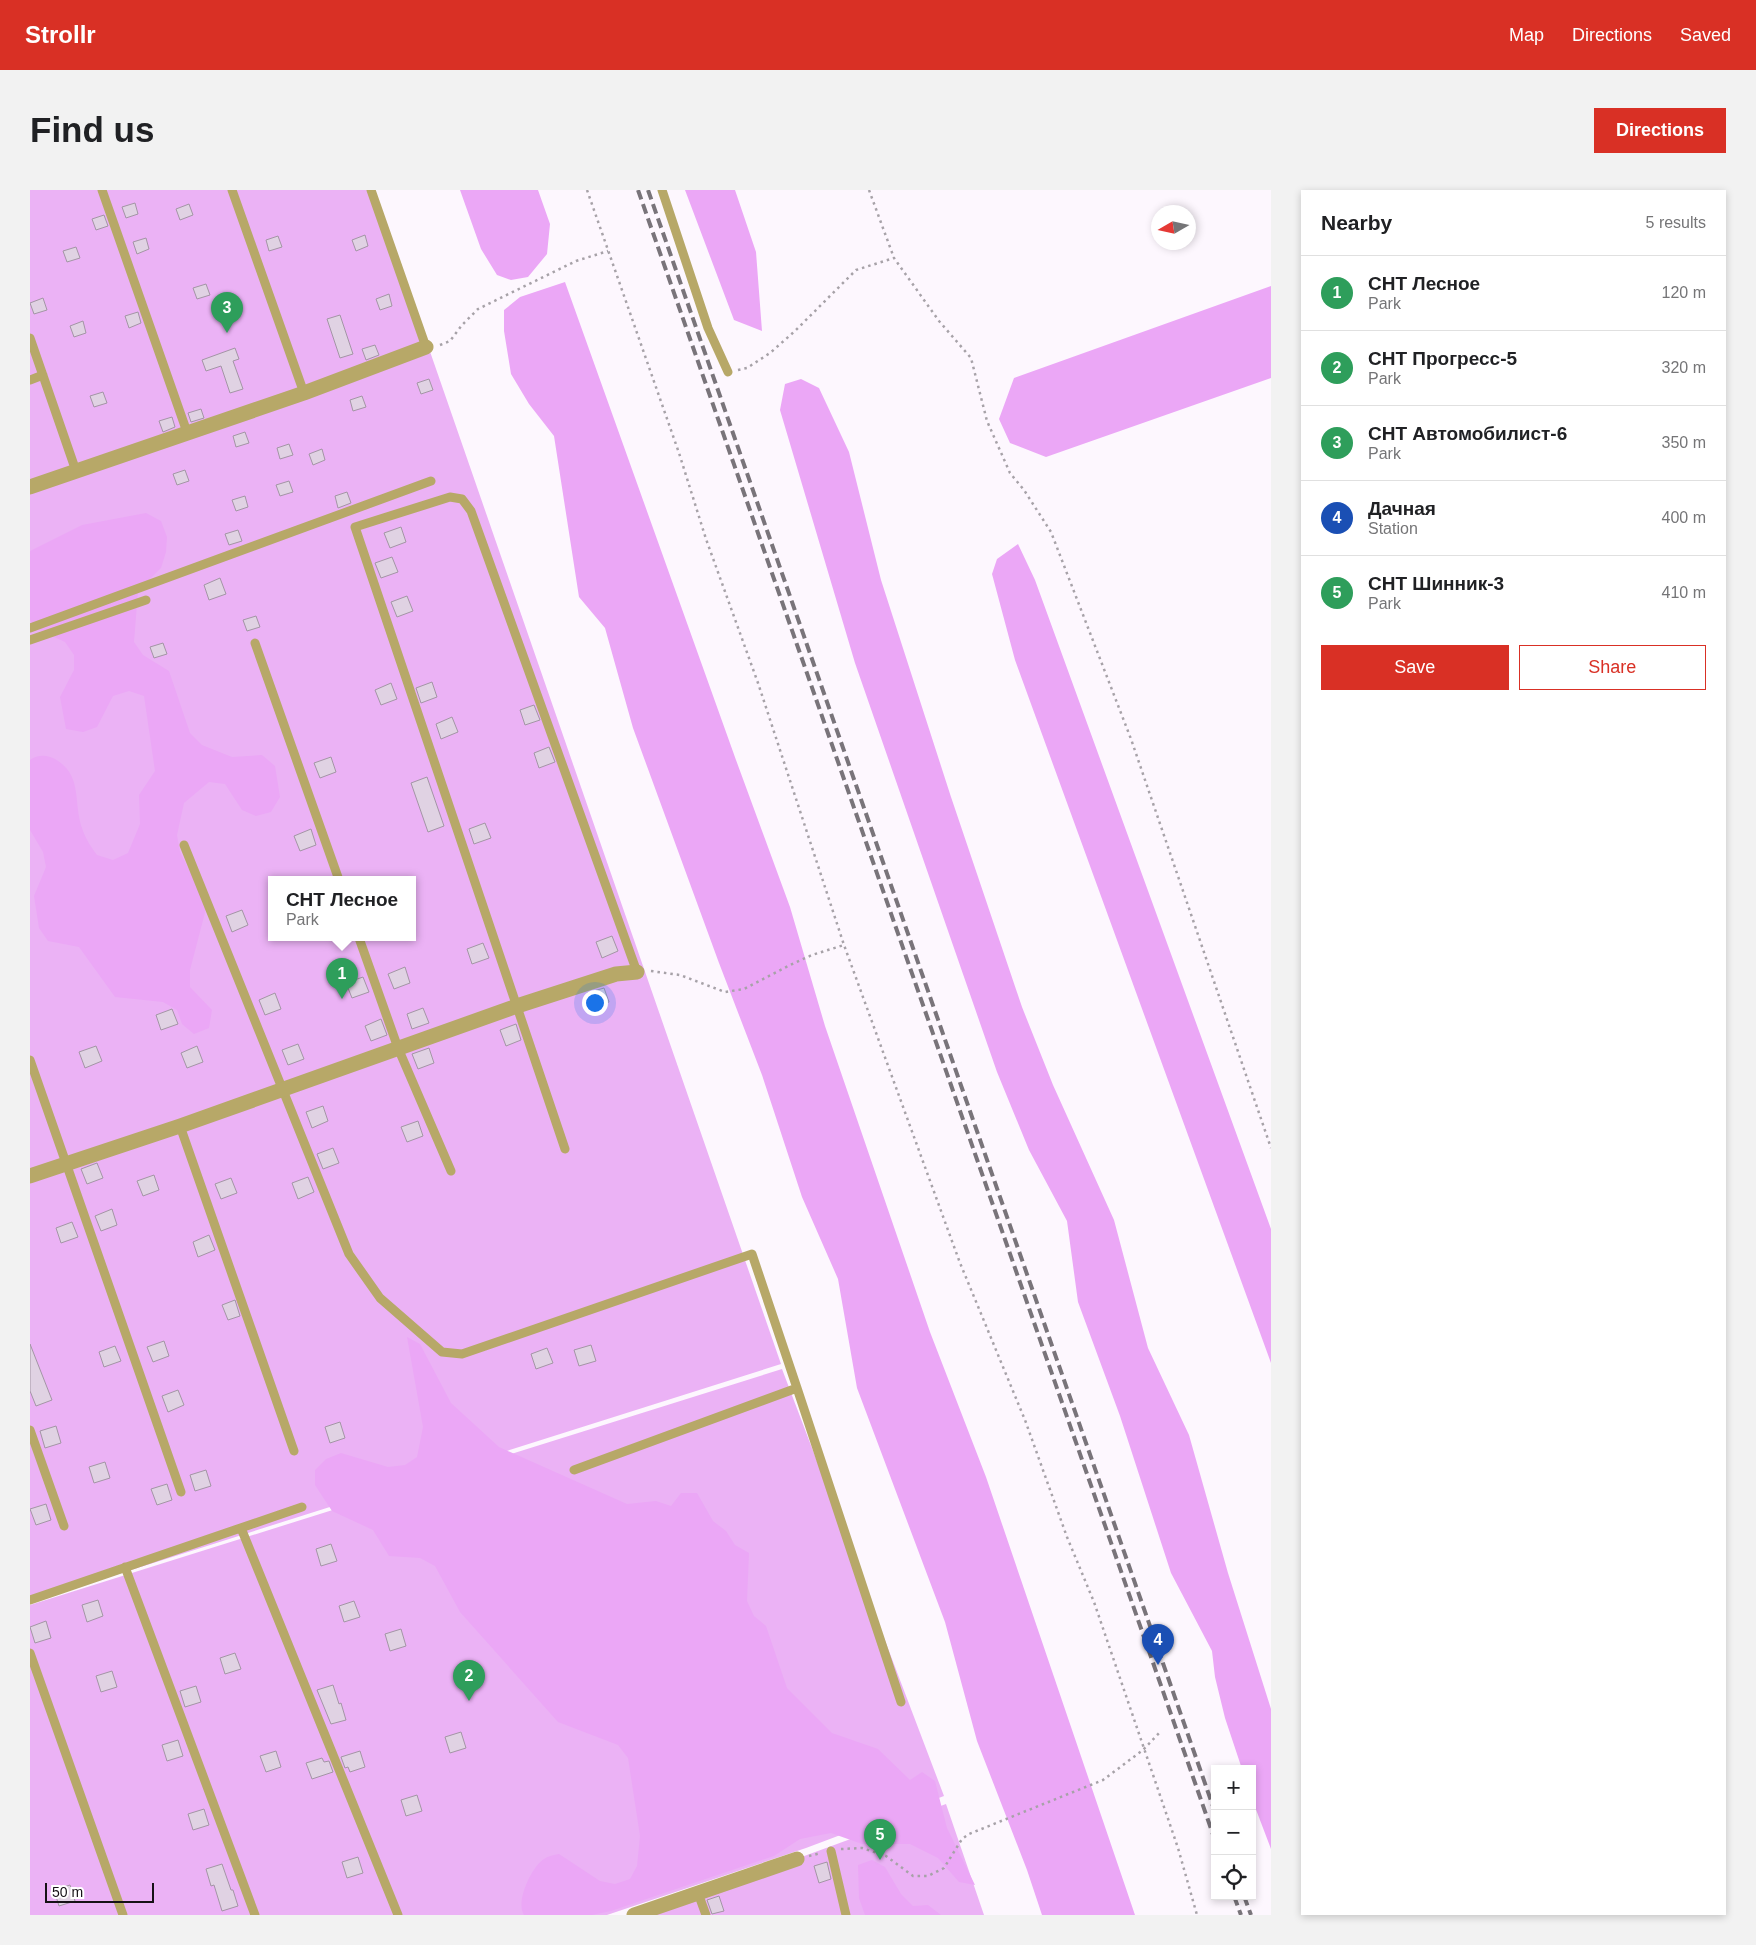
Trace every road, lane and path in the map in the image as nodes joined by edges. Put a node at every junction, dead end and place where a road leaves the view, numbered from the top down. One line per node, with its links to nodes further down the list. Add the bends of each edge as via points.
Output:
1 (102, 190): 15 (lane)
2 (232, 190): 14 (lane)
3 (371, 190): 10 (lane)
4 (587, 190): 7 (path)
5 (662, 190): 11 (lane, via 708,328)
6 (870, 190): 8 (path)
7 (608, 251): 10 (path, via 576,261 478,309 450,342); 26 (path, via 758,683)
8 (894, 258): 11 (path, via 856,270 770,353 746,368); 33 (path, via 939,321 972,358 987,421 1010,473 1051,532 1131,739)
9 (30, 338): 12 (lane)
10 (426, 347): 14 (street)
11 (728, 372)
12 (43, 375): 13 (lane); 16 (lane)
13 (30, 380)
14 (304, 393): 15 (street)
15 (187, 432): 16 (street)
16 (76, 471): 18 (street)
17 (432, 482): 20 (lane)
18 (30, 487)
19 (146, 600): 21 (lane)
20 (30, 628)
21 (30, 640)
22 (255, 643): 24 (lane)
23 (184, 845): 31 (lane)
24 (338, 876)
25 (360, 941): 29 (lane)
26 (844, 945): 27 (path, via 812,955 744,989 724,992 680,975 656,970); 51 (path, via 960,1263 1025,1420 1094,1602)
27 (637, 972): 28 (street, via 616,974); 28 (lane, via 471,511 462,500 450,497 355,527)
28 (517, 1006): 29 (street); 34 (lane)
29 (398, 1048): 31 (street); 36 (lane)
30 (30, 1060): 35 (lane)
31 (282, 1089): 32 (street); 38 (lane, via 349,1254 380,1298 442,1352 462,1354 752,1254)
32 (180, 1126): 35 (street); 40 (lane)
33 (1271, 1148)
34 (565, 1149)
35 (68, 1164): 37 (street); 42 (lane)
36 (451, 1171)
37 (30, 1176)
38 (797, 1388): 41 (lane); 49 (lane)
39 (30, 1430): 44 (lane)
40 (294, 1451)
41 (574, 1470)
42 (181, 1492)
43 (302, 1507): 45 (lane)
44 (64, 1526)
45 (241, 1528): 46 (lane); 57 (lane)
46 (125, 1567): 47 (lane); 56 (lane)
47 (30, 1600)
48 (30, 1653): 55 (lane)
49 (901, 1702)
50 (1160, 1732): 51 (path)
51 (1144, 1750): 52 (path, via 1104,1780 970,1834 962,1839 944,1868 928,1876 913,1876 886,1856 862,1848); 61 (path)
52 (831, 1851): 53 (path); 60 (lane)
53 (797, 1858): 54 (street)
54 (698, 1893): 58 (street); 59 (lane)
55 (123, 1915)
56 (255, 1915)
57 (398, 1915)
58 (634, 1915)
59 (706, 1915)
60 (846, 1915)
61 (1197, 1915)

